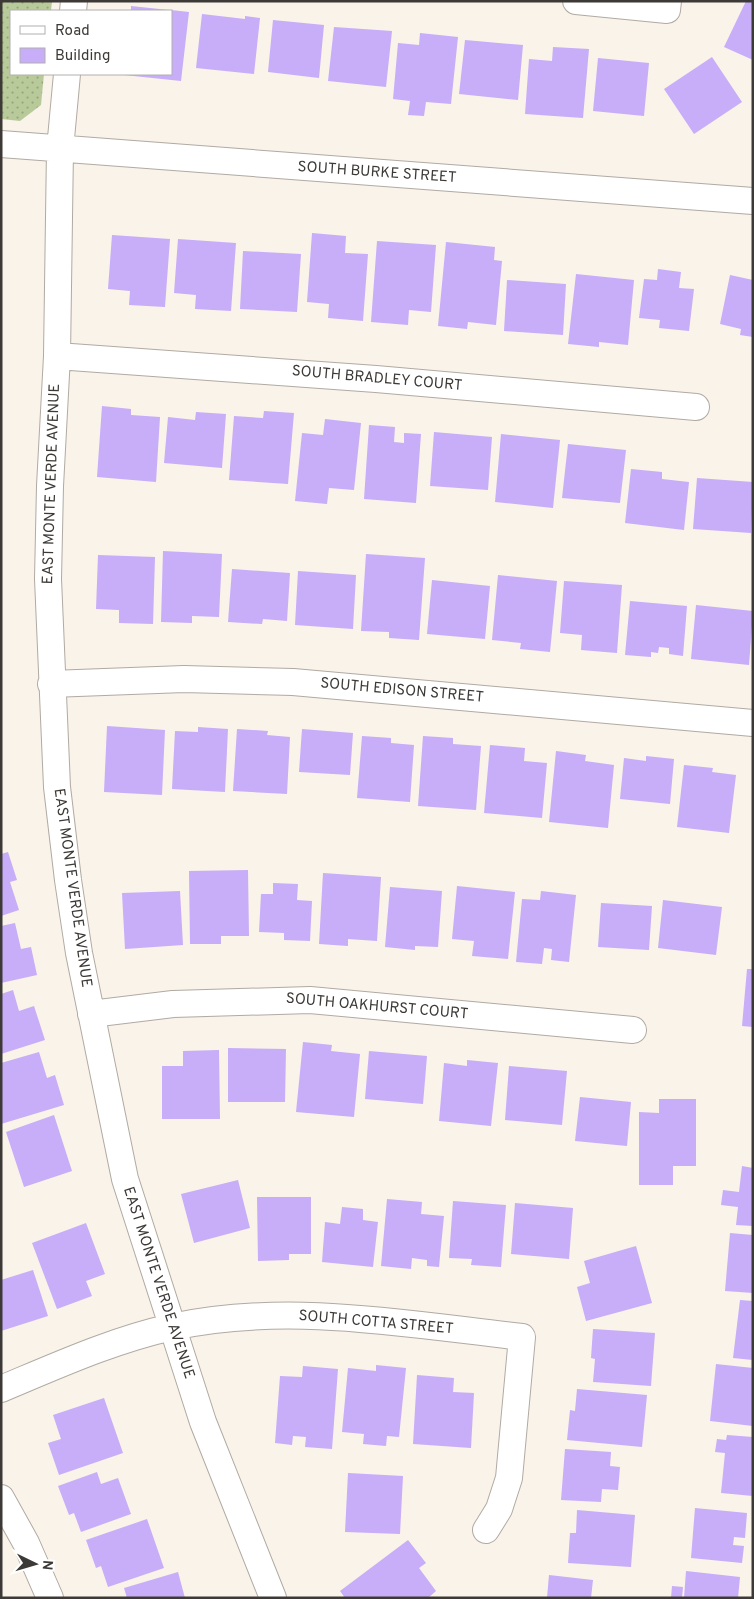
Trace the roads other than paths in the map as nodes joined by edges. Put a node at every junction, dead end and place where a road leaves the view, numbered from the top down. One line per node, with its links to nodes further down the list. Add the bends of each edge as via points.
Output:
1 (576, 1): 2 (street)
2 (668, 6)
3 (67, 75): 5 (street, EAST MONTE VERDE AVENUE)
4 (1, 144): 5 (street, SOUTH BURKE STREET)
5 (60, 149): 6 (street, SOUTH BURKE STREET); 7 (street, EAST MONTE VERDE AVENUE)
6 (753, 201)
7 (57, 356): 8 (street, SOUTH BRADLEY COURT); 9 (street, EAST MONTE VERDE AVENUE, via 48,579)
8 (696, 407)
9 (51, 684): 10 (street, SOUTH EDISON STREET, via 184,679 293,682); 11 (street, EAST MONTE VERDE AVENUE, via 66,870)
10 (753, 723)
11 (90, 1014): 12 (street, SOUTH OAKHURST COURT, via 173,1004 310,1000); 13 (street, EAST MONTE VERDE AVENUE, via 125,1179)
12 (633, 1030)
13 (171, 1327): 14 (street, SOUTH COTTA STREET, via 83,1356); 16 (street, SOUTH COTTA STREET, via 299,1315 522,1337 509,1478 499,1509); 18 (street, EAST MONTE VERDE AVENUE, via 206,1431)
14 (1, 1389)
15 (1, 1498): 17 (street, via 26,1543)
16 (486, 1530)
17 (50, 1598)
18 (272, 1598)

